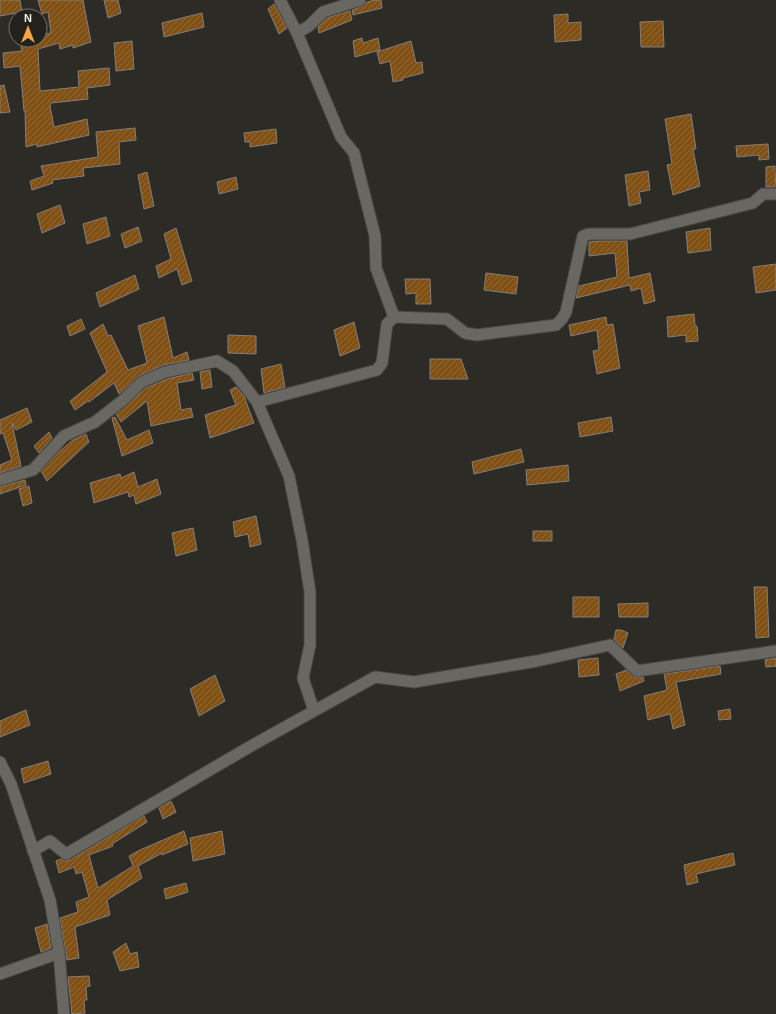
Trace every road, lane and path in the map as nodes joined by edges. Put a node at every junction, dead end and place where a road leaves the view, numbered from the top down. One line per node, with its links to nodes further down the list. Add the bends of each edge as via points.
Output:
1 (280, 0): 3 (street)
2 (360, 0): 3 (street, via 322,12)
3 (297, 33): 5 (street, via 341,137 354,153 375,236 376,268)
4 (776, 194): 5 (street, via 763,194 753,203 630,234 583,236 566,312 556,325 477,336 465,333 446,319)
5 (394, 317): 6 (street, via 387,324 382,363 377,370)
6 (257, 402): 7 (street, via 233,371 217,361 165,372 142,382 95,422 64,436 33,470); 9 (street, via 289,476 302,540 310,592 310,645 303,678)
7 (0, 480)
8 (776, 651): 9 (street, via 637,671 610,645 537,661 414,682 375,677)
9 (314, 711): 11 (street, via 66,854 50,842)
10 (0, 762): 11 (street, via 11,784)
11 (33, 851): 12 (street, via 50,900)
12 (59, 952): 13 (street); 14 (street)
13 (0, 974)
14 (64, 1014)

